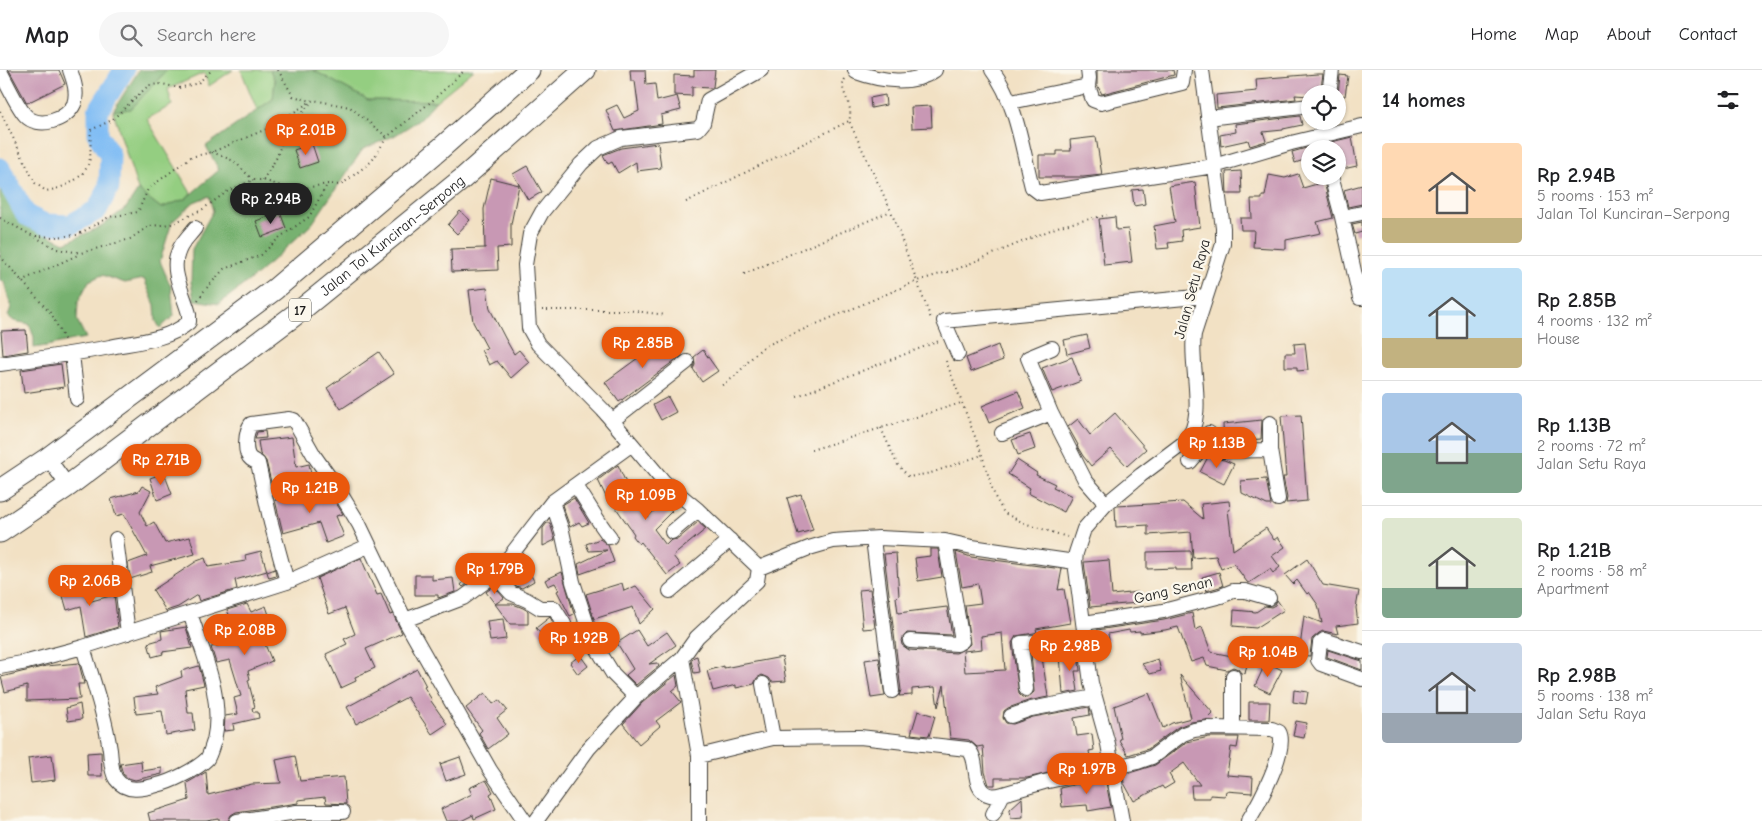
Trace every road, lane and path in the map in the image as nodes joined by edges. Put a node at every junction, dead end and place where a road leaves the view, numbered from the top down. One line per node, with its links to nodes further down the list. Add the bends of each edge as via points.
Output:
1 (70, 70): 15 (street, via 76,87 74,103 67,115 50,122 35,121 25,115)
2 (212, 70): 21 (path, via 198,83 178,88 149,85 112,120 90,130 90,159 83,174 62,188 46,191 35,183)
3 (278, 70): 18 (path, via 293,96)
4 (465, 70): 25 (path)
5 (529, 70): 73 (highway, 17, via 275,289)
6 (585, 70): 75 (highway, Jalan Tol Kunciran–Serpong / 17, via 461,180 296,314)
7 (761, 70): 48 (street, via 708,100 698,129 621,138 598,148 581,164 542,212 530,234 525,266)
8 (855, 70): 9 (street, via 874,78 913,80)
9 (935, 70)
10 (992, 70): 19 (street)
11 (1088, 70): 17 (street)
12 (1184, 70): 17 (street, via 1184,81 1180,84 1101,103 1093,100)
13 (1202, 70): 22 (street, Jalan Setu Raya)
14 (1332, 70): 16 (street)
15 (0, 71)
16 (1330, 85)
17 (1088, 86): 19 (street)
18 (312, 101): 25 (path, via 350,107); 28 (path, via 269,128); 31 (path, via 285,132 277,157)
19 (1011, 102): 29 (street, via 1032,187 1040,192)
20 (1301, 107): 22 (street)
21 (0, 111)
22 (1208, 118): 29 (street, Jalan Setu Raya)
23 (849, 121): 34 (path)
24 (1362, 126): 26 (street)
25 (387, 137): 32 (path, via 372,161 341,185)
26 (1327, 140)
27 (1301, 147): 29 (street)
28 (212, 152): 30 (path, via 234,160); 41 (path, via 191,158 148,189 138,212 108,217 77,235)
29 (1214, 166): 46 (street, Jalan Setu Raya, via 1223,244)
30 (253, 180): 31 (path); 42 (path, via 172,224 149,226 130,239)
31 (263, 180): 32 (path, via 293,190)
32 (328, 184): 49 (path, via 309,217 261,255 224,269 204,290)
33 (1333, 185): 39 (street)
34 (686, 202)
35 (891, 211): 44 (path)
36 (1362, 213): 39 (street)
37 (1107, 215): 57 (path, via 1060,226 957,269 917,281 765,346 755,353 735,378)
38 (0, 218): 41 (path)
39 (1342, 218): 47 (street)
40 (195, 228): 49 (street, via 175,260 175,270)
41 (34, 236): 42 (path, via 57,250)
42 (82, 253): 45 (path)
43 (0, 256): 45 (path)
44 (744, 274)
45 (21, 282): 53 (path, via 52,316)
46 (1206, 296): 54 (street, via 944,320); 67 (street, Jalan Setu Raya, via 1192,346 1195,420)
47 (1362, 298)
48 (528, 311): 50 (path, via 627,310); 62 (street, via 529,328 538,344)
49 (189, 314): 53 (street, via 189,322 174,332)
50 (666, 315)
51 (939, 341): 58 (path)
52 (1052, 348): 61 (street, via 1028,358)
53 (72, 354): 56 (street); 59 (street)
54 (958, 354)
55 (687, 362): 62 (street)
56 (0, 364)
57 (722, 386)
58 (797, 396)
59 (77, 399)
60 (961, 403): 64 (path)
61 (1051, 413): 66 (street); 80 (street, via 1085,480)
62 (613, 420): 68 (street)
63 (1270, 423): 71 (street)
64 (881, 428): 70 (path); 72 (path, via 897,464 909,477 931,473)
65 (1209, 432): 69 (street)
66 (1002, 433)
67 (1185, 442): 69 (street); 80 (street, Jalan Setu Raya)
68 (632, 444): 76 (street); 81 (street, via 664,482)
69 (1203, 447): 71 (street, via 1220,451); 74 (street)
70 (811, 450)
71 (1270, 450): 78 (street)
72 (982, 455)
73 (48, 458): 75 (street); 77 (highway, 17)
74 (1190, 462)
75 (68, 486): 82 (highway, Jalan Tol Kunciran–Serpong / 17)
76 (576, 486): 79 (street); 84 (street)
77 (0, 490)
78 (1278, 499)
79 (552, 502): 92 (street); 112 (street, via 592,640 613,674)
80 (1106, 504): 90 (street, Jalan Setu Raya, via 1084,529)
81 (698, 510): 83 (street); 87 (street)
82 (0, 532)
83 (672, 532)
84 (610, 537)
85 (116, 539): 100 (street)
86 (873, 539): 88 (street); 91 (street, via 833,541); 111 (street)
87 (730, 540): 91 (street); 94 (street)
88 (945, 541): 90 (street); 102 (street, via 962,641 957,644)
89 (368, 546): 93 (street); 93 (street, via 359,524 294,420 251,424 247,436 248,455 258,463); 97 (street)
90 (1075, 562): 98 (street, Jalan Setu Raya)
91 (760, 568): 105 (street, via 757,581 697,637)
92 (497, 573): 97 (street, via 463,598); 99 (street, via 511,593 540,608 554,608)
93 (287, 582): 96 (street)
94 (670, 591)
95 (1269, 598): 98 (street, Gang Senan, via 1233,591 1163,611)
96 (190, 613): 100 (street); 103 (street, via 216,695 213,746 207,758 178,778 158,785 134,790 122,786 114,778 107,728)
97 (405, 620): 125 (street, via 490,770)
98 (1084, 623): 101 (street, Jalan Setu Raya)
99 (564, 624)
100 (128, 632): 103 (street)
101 (1085, 639): 110 (street, via 1021,643); 113 (street, Jalan Setu Raya)
102 (910, 641)
103 (84, 647): 106 (street)
104 (1362, 652): 108 (street, via 1324,640 1320,643 1318,660)
105 (682, 658): 112 (street); 117 (street)
106 (0, 667)
107 (1233, 676): 115 (street)
108 (1362, 679)
109 (762, 684): 116 (street)
110 (1026, 689)
111 (892, 691)
112 (636, 697): 126 (street, via 589,748)
113 (1094, 697): 114 (street); 118 (street, Jalan Setu Raya)
114 (1011, 716)
115 (1233, 728): 118 (street, via 1208,728 1182,734 1152,757); 129 (street, via 1272,729 1282,736 1265,792)
116 (773, 738): 117 (street); 119 (street, via 860,737 967,749 972,753 978,786 990,795)
117 (699, 756): 127 (street)
118 (1114, 768): 119 (street); 128 (street, Jalan Setu Raya)
119 (1003, 794): 121 (street)
120 (343, 812): 123 (street)
121 (993, 814)
122 (298, 817): 123 (street); 124 (street)
123 (316, 817)
124 (239, 821)
125 (526, 821)
126 (536, 821)
127 (699, 821)
128 (1122, 821)
129 (1248, 821)

